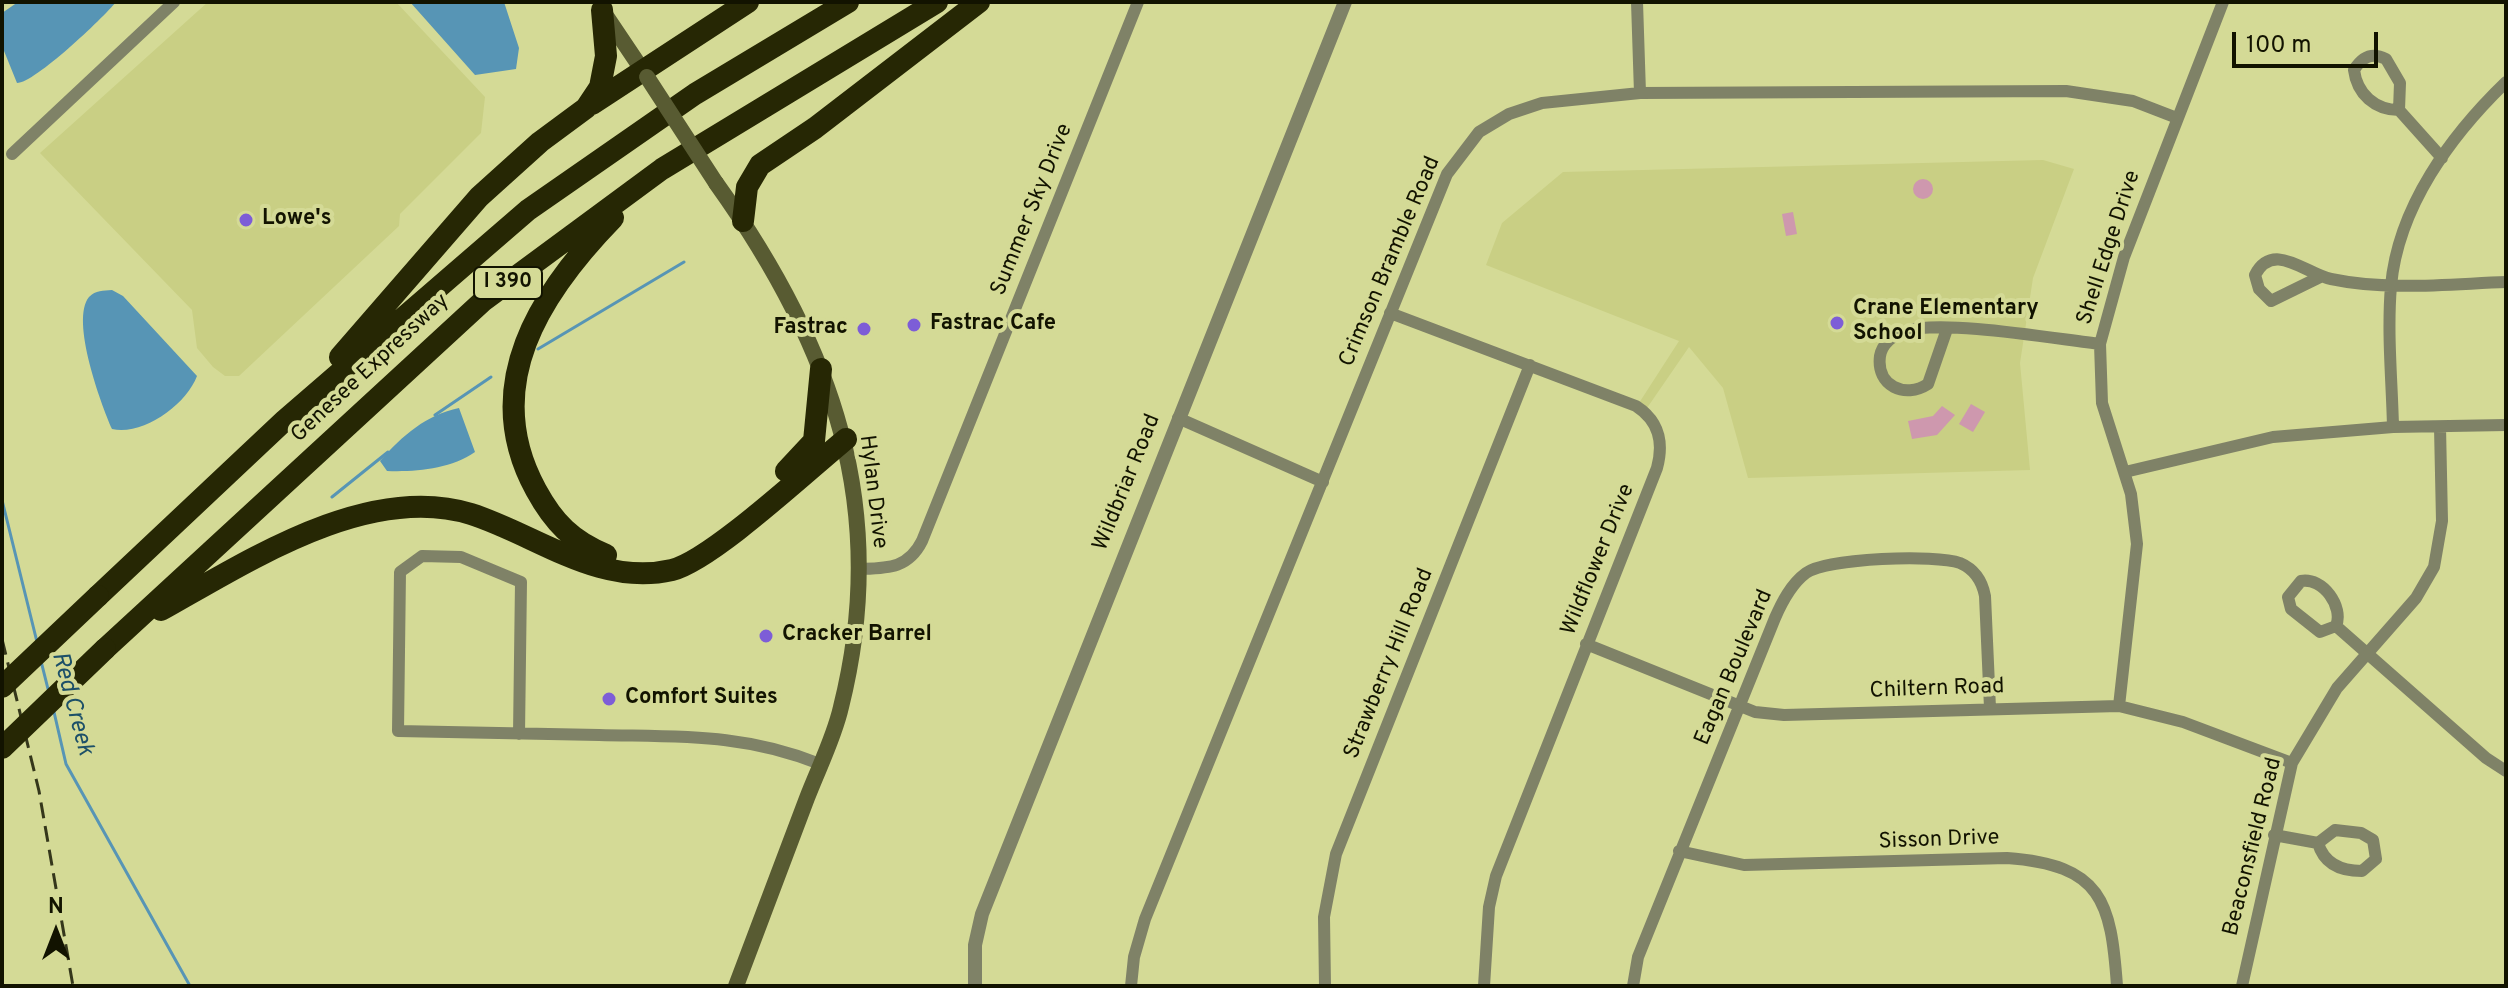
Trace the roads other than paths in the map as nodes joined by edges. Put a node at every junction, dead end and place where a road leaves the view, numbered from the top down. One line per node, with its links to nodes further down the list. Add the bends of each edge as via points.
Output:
1 (174, 2): 17 (street)
2 (748, 2): 11 (highway)
3 (848, 2): 30 (highway, Genesee Expressway / I 390, via 695,94 528,210)
4 (937, 2): 19 (highway, Genesee Expressway / I 390)
5 (979, 2): 20 (highway, via 760,165 747,187)
6 (1138, 2): 37 (street, Summer Sky Drive, via 922,541 900,565)
7 (1345, 2): 29 (street, Wildbriar Road)
8 (1637, 2): 13 (street)
9 (2223, 2): 16 (street, Shell Edge Drive)
10 (599, 6): 11 (main road, Hylan Drive); 14 (highway, via 606,56 600,87)
11 (645, 74): 14 (highway); 20 (main road, Hylan Drive, bridge)
12 (2506, 82): 18 (street)
13 (1640, 93): 16 (street, Crimson Bramble Road, via 2066,91 2133,101); 24 (street, Crimson Bramble Road, via 1542,103 1479,132 1447,174)
14 (586, 108): 30 (highway, via 479,197)
15 (2399, 110): 15 (street, via 2395,72 2379,56 2364,58 2354,70 2357,83 2376,105); 18 (street)
16 (2177, 118): 26 (street, Shell Edge Drive, via 2124,257)
17 (12, 154)
18 (2442, 158): 23 (street, via 2414,203)
19 (662, 169): 28 (highway, via 577,255 538,315 521,353 514,382 518,445 527,474 562,530 582,546 613,558 645,561 673,556 701,542 809,448 819,418); 39 (highway, Genesee Expressway / I 390, via 483,301)
20 (743, 221): 28 (main road, Hylan Drive)
21 (2320, 277): 21 (street, via 2281,259 2265,263 2255,275 2271,301); 23 (street)
22 (2506, 282): 23 (street)
23 (2391, 285): 32 (street)
24 (1390, 313): 27 (street, Wildflower Drive); 36 (street, Crimson Bramble Road)
25 (1947, 329): 25 (street, via 1904,332 1889,340 1880,352 1885,382 1898,390 1928,384); 26 (street)
26 (2100, 344): 35 (street, Shell Edge Drive, via 2102,403)
27 (1530, 365): 40 (street, Wildflower Drive, via 1636,406 1652,419 1660,435 1657,468); 57 (street, Strawberry Hill Road, via 1336,854 1324,917)
28 (821, 369): 34 (main road, Hylan Drive)
29 (1178, 418): 36 (street); 55 (street, Wildbriar Road, via 982,914)
30 (285, 420): 42 (highway, Genesee Expressway / I 390, bridge)
31 (2506, 425): 33 (street)
32 (2393, 427): 33 (street); 35 (street, via 2247,441)
33 (2440, 427): 41 (street, Beaconsfield Road, via 2442,521 2434,567 2416,598)
34 (846, 439): 37 (main road, Hylan Drive); 39 (highway, via 705,554 674,570 619,573 468,513 427,507 379,512 328,525 264,553)
35 (2125, 472): 43 (street, Shell Edge Drive, via 2137,562)
36 (1323, 482): 56 (street, Crimson Bramble Road, via 1145,919)
37 (859, 569): 49 (main road, Hylan Drive, via 853,656)
38 (2336, 626): 38 (street, via 2336,602 2314,582 2301,581 2288,597 2291,609 2320,632); 41 (street)
39 (128, 628): 47 (highway, Genesee Expressway / I 390, bridge)
40 (1586, 644): 44 (street, Chiltern Road); 58 (street, Wildflower Drive, via 1496,876)
41 (2367, 653): 48 (street, Beaconsfield Road, via 2328,701); 50 (street)
42 (2, 687)
43 (2119, 706): 45 (street, Chiltern Road); 48 (street, Chiltern Road, via 2183,722)
44 (1738, 707): 45 (street, Chiltern Road, via 1784,715); 45 (street, Eagan Boulevard, via 1784,598 1807,572 1837,561 1944,559 1970,569 1983,587); 53 (street, Eagan Boulevard)
45 (1990, 708)
46 (519, 734): 46 (street, via 521,582 461,557 422,556 400,572 398,731); 49 (street, via 735,738)
47 (2, 748)
48 (2292, 763): 51 (street, Beaconsfield Road)
49 (820, 764): 54 (main road, Hylan Drive)
50 (2506, 771)
51 (2274, 835): 52 (street); 61 (street, Beaconsfield Road)
52 (2318, 843): 52 (street, via 2337,867 2362,871 2376,859 2373,840 2361,833 2335,830)
53 (1679, 851): 59 (street, Eagan Boulevard, via 1638,957); 60 (street, Sisson Drive, via 1744,865 2007,858 2047,864 2082,881 2107,910)
54 (736, 986)
55 (975, 986)
56 (1131, 986)
57 (1325, 986)
58 (1484, 986)
59 (1633, 986)
60 (2117, 986)
61 (2242, 986)

